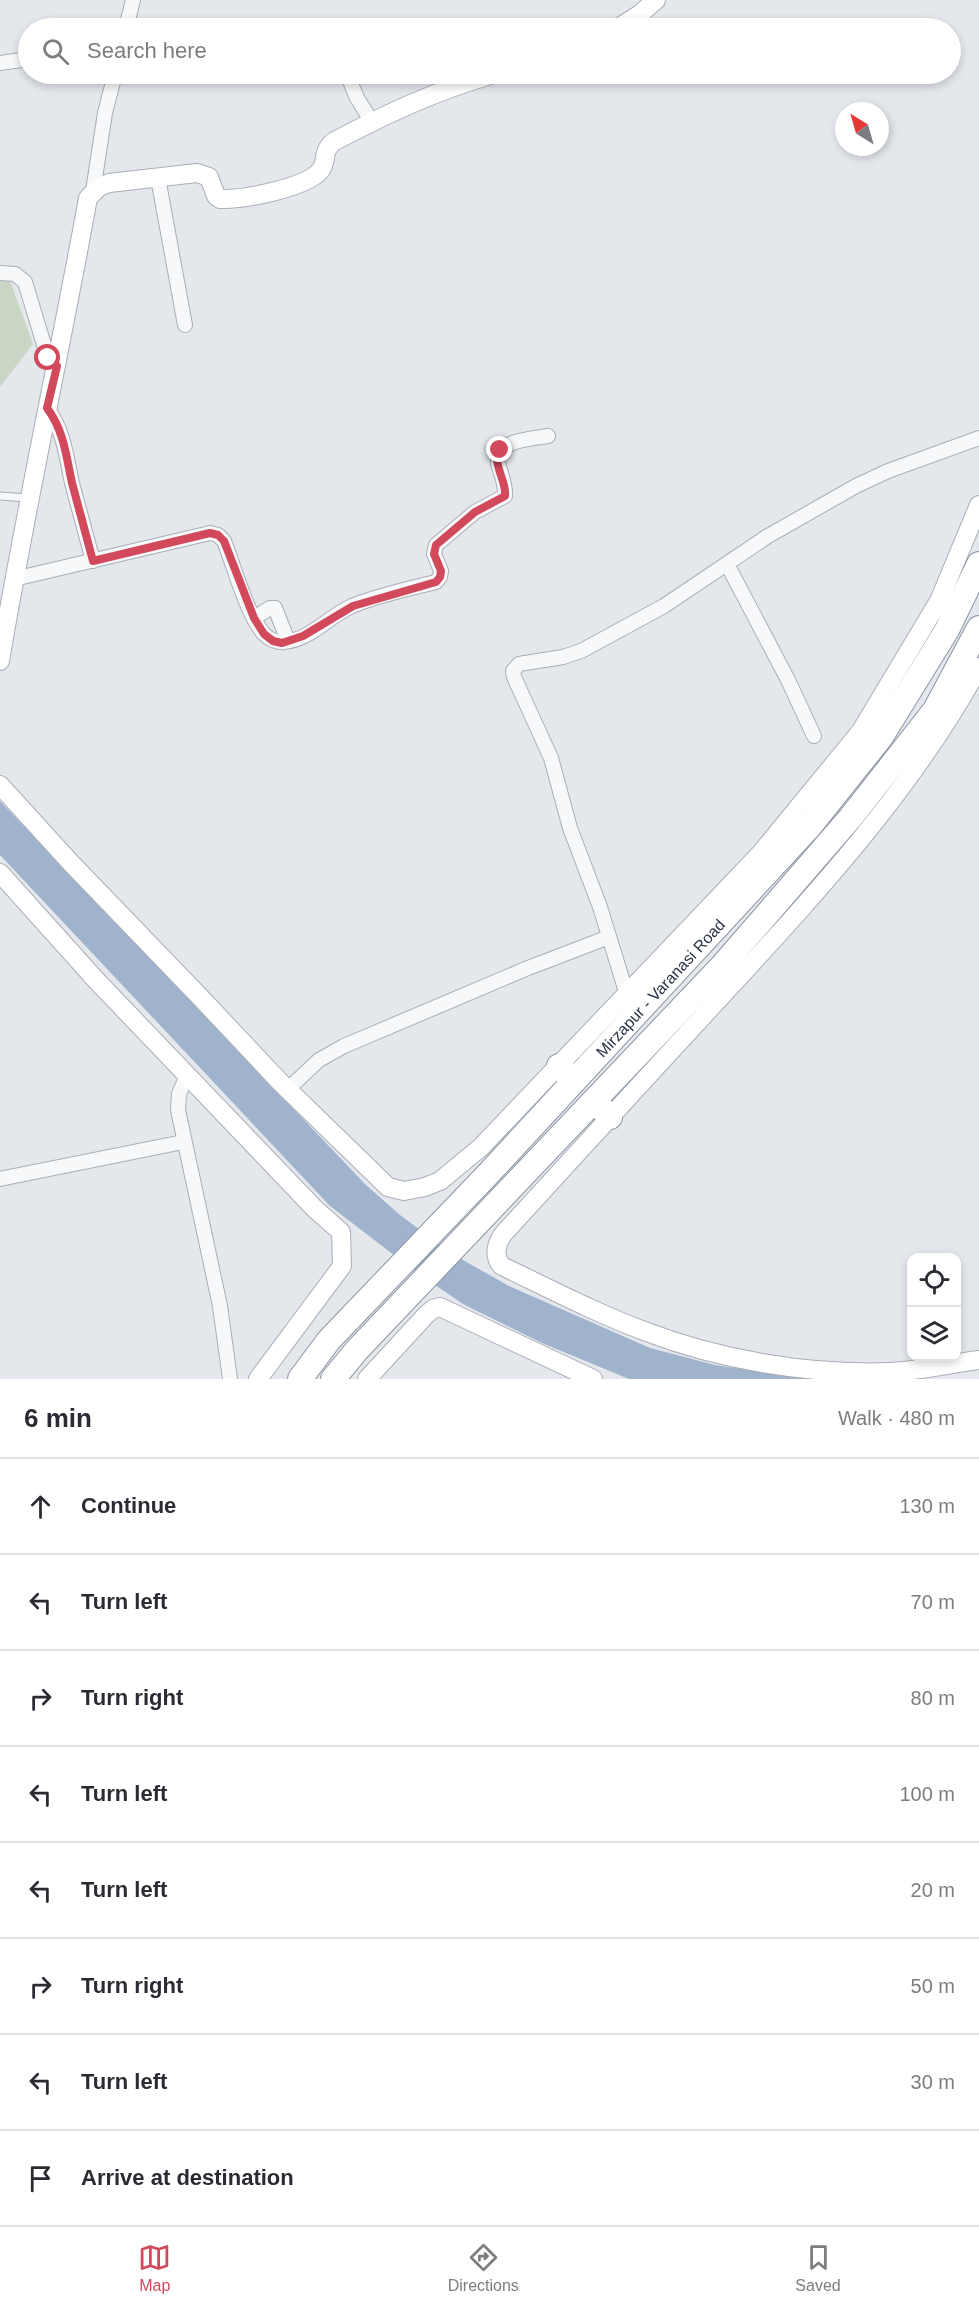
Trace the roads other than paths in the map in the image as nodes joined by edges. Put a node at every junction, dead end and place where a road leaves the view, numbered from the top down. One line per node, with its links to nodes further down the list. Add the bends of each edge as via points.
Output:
1 (133, 0): 3 (street)
2 (656, 0): 4 (street)
3 (128, 18)
4 (634, 18)
5 (18, 60): 6 (street)
6 (0, 63)
7 (112, 84): 12 (street)
8 (351, 84): 10 (street)
9 (465, 84): 10 (street, via 412,102)
10 (372, 122): 11 (street, via 326,148 318,173 281,190 220,199 204,174)
11 (158, 178): 12 (street, via 109,183); 14 (street)
12 (93, 191): 15 (street, via 88,198)
13 (0, 273): 15 (street, via 15,274 25,282 48,358)
14 (184, 324)
15 (57, 366): 16 (street)
16 (47, 408): 20 (street); 22 (street, via 64,439)
17 (548, 436): 28 (street, via 500,450 497,459 505,496 475,512 436,545 434,554 441,571 436,582 353,606)
18 (979, 438): 23 (street, via 856,486)
19 (0, 496): 20 (lane)
20 (28, 498): 25 (street)
21 (979, 505): 35 (street, via 939,601 861,731 760,855)
22 (93, 561): 25 (street); 26 (street, via 210,533 218,535 224,541)
23 (727, 564): 31 (street); 34 (street, via 664,606 588,647 563,657 519,664 513,671 551,758 570,828)
24 (979, 564): 36 (highway, Mirzapur - Varanasi Road, via 947,630 881,737 810,826 600,1053)
25 (14, 579): 29 (street)
26 (254, 618): 28 (street, via 273,641); 28 (street, via 275,609)
27 (979, 628): 39 (highway, Mirzapur - Varanasi Road, via 935,710 851,817 722,966 622,1071)
28 (288, 641)
29 (0, 661)
30 (979, 668): 39 (street, via 955,711 854,849)
31 (814, 736)
32 (0, 785): 38 (street)
33 (0, 873): 37 (street)
34 (609, 936): 35 (street); 38 (street, via 344,1046 319,1060)
35 (627, 995): 36 (street)
36 (566, 1074): 38 (street, via 440,1181 404,1191 388,1187); 45 (highway, Mirzapur - Varanasi Road, via 532,1126 329,1340)
37 (187, 1076): 40 (street, via 178,1110); 44 (street, via 340,1232 342,1266)
38 (287, 1090)
39 (602, 1109): 42 (street, via 499,1239 498,1262 502,1266 647,1333 723,1356 861,1372); 46 (highway, Mirzapur - Varanasi Road, via 554,1143)
40 (183, 1142): 41 (street); 43 (street, via 220,1306)
41 (0, 1179)
42 (979, 1360)
43 (230, 1379)
44 (258, 1379)
45 (300, 1379)
46 (333, 1379)
47 (367, 1379): 48 (street, via 433,1309 451,1312)
48 (593, 1379)

